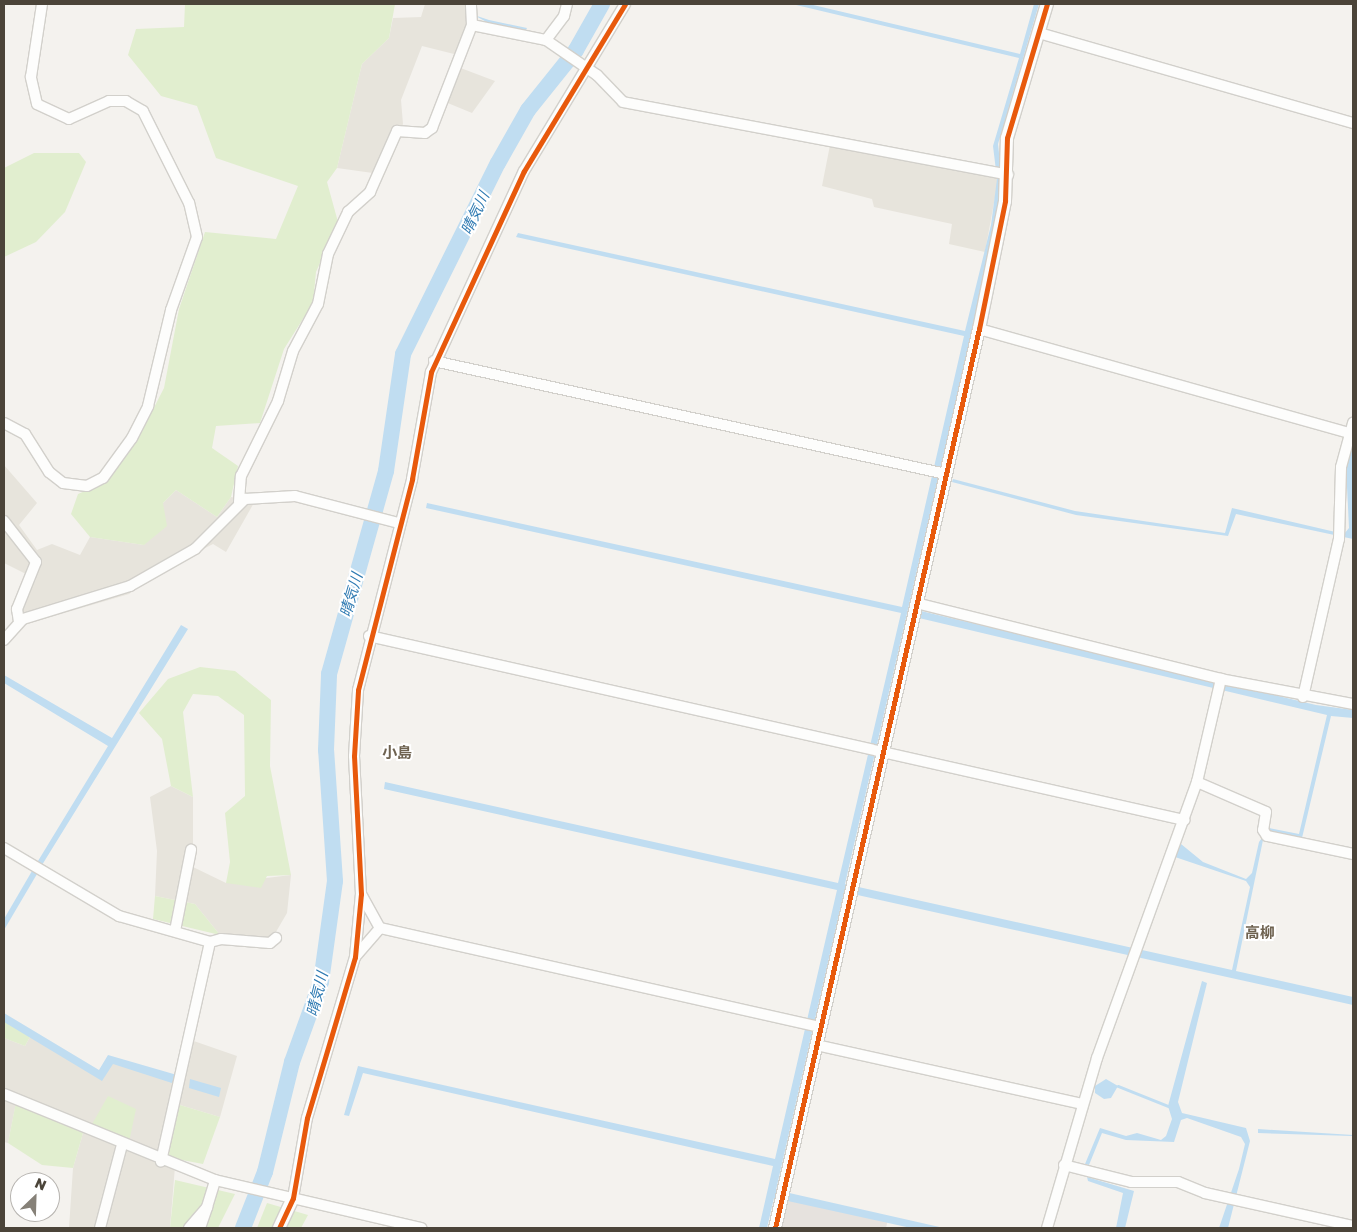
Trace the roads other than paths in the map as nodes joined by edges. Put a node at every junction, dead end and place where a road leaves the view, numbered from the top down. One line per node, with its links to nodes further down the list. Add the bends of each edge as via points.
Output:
1 (42, 4): 14 (street, via 31,77 37,104 69,119 109,101 126,101 143,110 189,203 197,237 171,310 148,406 132,438 102,478 87,486 63,483 49,472 25,434)
2 (471, 4): 6 (street)
3 (567, 4): 8 (street, via 564,16)
4 (625, 4): 9 (street)
5 (1047, 4): 7 (street)
6 (472, 26): 8 (street); 17 (street, via 432,128 425,133 397,131 370,192 348,212 328,254 318,304 293,351 278,400 241,476)
7 (1039, 33): 10 (street); 11 (street, via 1007,138)
8 (546, 40): 9 (street)
9 (588, 68): 11 (street, via 623,102); 13 (street, via 524,171)
10 (1353, 122)
11 (1008, 174): 12 (street)
12 (979, 329): 15 (street); 16 (street)
13 (434, 361): 16 (street); 19 (street)
14 (4, 423)
15 (1352, 428): 25 (street, via 1340,467 1340,535)
16 (946, 474): 20 (street)
17 (239, 502): 19 (street, via 295,496); 21 (street, via 195,549 130,586)
18 (4, 521): 21 (street, via 36,562 17,609)
19 (399, 523): 22 (street)
20 (916, 603): 24 (street); 27 (street)
21 (19, 621): 23 (street)
22 (369, 636): 27 (street); 33 (street, via 354,720)
23 (4, 640)
24 (1221, 679): 25 (street); 28 (street)
25 (1302, 697): 26 (street)
26 (1353, 704)
27 (883, 750): 29 (street); 39 (street)
28 (1198, 782): 29 (street); 32 (street, via 1266,812 1266,835)
29 (1184, 820): 42 (street)
30 (4, 848): 35 (street, via 119,916)
31 (191, 850): 35 (street)
32 (1353, 854)
33 (361, 894): 34 (street); 38 (street)
34 (380, 928): 38 (street); 39 (street)
35 (175, 931): 37 (street)
36 (276, 938): 37 (street, via 270,943 222,939)
37 (210, 942): 44 (street)
38 (355, 957): 47 (street, via 307,1118)
39 (821, 1027): 40 (street)
40 (816, 1045): 42 (street); 55 (street)
41 (4, 1094): 43 (street)
42 (1082, 1104): 45 (street)
43 (122, 1145): 44 (street); 50 (street)
44 (161, 1162): 46 (street)
45 (1064, 1165): 49 (street, via 1131,1182 1178,1182 1225,1198); 56 (street)
46 (215, 1180): 47 (street); 48 (street)
47 (293, 1198): 53 (street); 54 (street)
48 (207, 1207): 51 (street); 52 (street)
49 (1349, 1225)
50 (100, 1228)
51 (189, 1228)
52 (200, 1228)
53 (279, 1228)
54 (422, 1228)
55 (775, 1228)
56 (1047, 1228)

